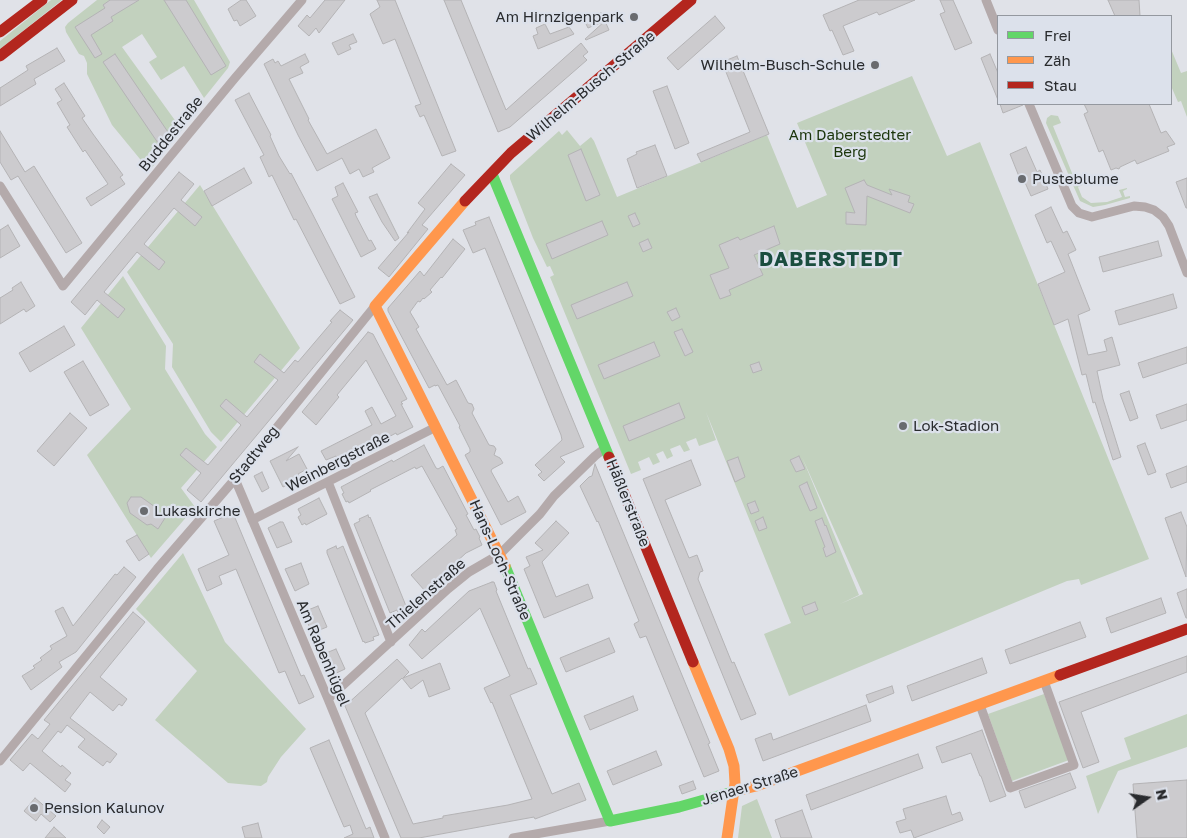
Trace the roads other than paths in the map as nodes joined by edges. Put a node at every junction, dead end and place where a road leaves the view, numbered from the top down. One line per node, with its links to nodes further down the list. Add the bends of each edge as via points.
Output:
1 (42, 0): 7 (street)
2 (72, 0): 8 (street)
3 (302, 0): 11 (street, Buddestraße, via 63,286)
4 (691, 0): 10 (street, Wilhelm-Busch-Straße, via 511,153)
5 (986, 0): 6 (street)
6 (997, 28)
7 (0, 32)
8 (0, 56)
9 (1029, 105): 12 (street, via 1072,206 1092,216 1134,206 1154,210 1169,226)
10 (492, 174): 13 (street, Stadtweg); 15 (street, Häßlerstraße)
11 (0, 186)
12 (1187, 273)
13 (375, 306): 14 (street, Hans-Loch-Straße); 16 (street, Stadtweg)
14 (436, 427): 17 (street, Weinbergstraße); 19 (street, Hans-Loch-Straße)
15 (605, 448): 19 (street, Thielenstraße); 26 (street, Häßlerstraße, via 729,749 734,766)
16 (235, 479): 18 (street, Am Rabenhügel); 25 (street, Stadtweg)
17 (328, 482): 18 (street, Weinbergstraße); 21 (street)
18 (252, 520): 23 (street, Am Rabenhügel)
19 (500, 554): 21 (street, Thielenstraße, via 469,572); 27 (street, Hans-Loch-Straße)
20 (1187, 629): 22 (street, Jenaer Straße)
21 (392, 642): 23 (street, Thielenstraße)
22 (1044, 681): 24 (street, Jenaer Straße); 24 (street, via 1074,765 1010,788)
23 (328, 699): 28 (street, Am Rabenhügel)
24 (980, 705): 26 (street, Jenaer Straße)
25 (0, 761)
26 (734, 792): 27 (street, Jenaer Straße, via 680,807); 30 (street, Häßlerstraße)
27 (610, 820): 29 (street, Jenaer Straße)
28 (385, 838)
29 (513, 838)
30 (727, 838)

